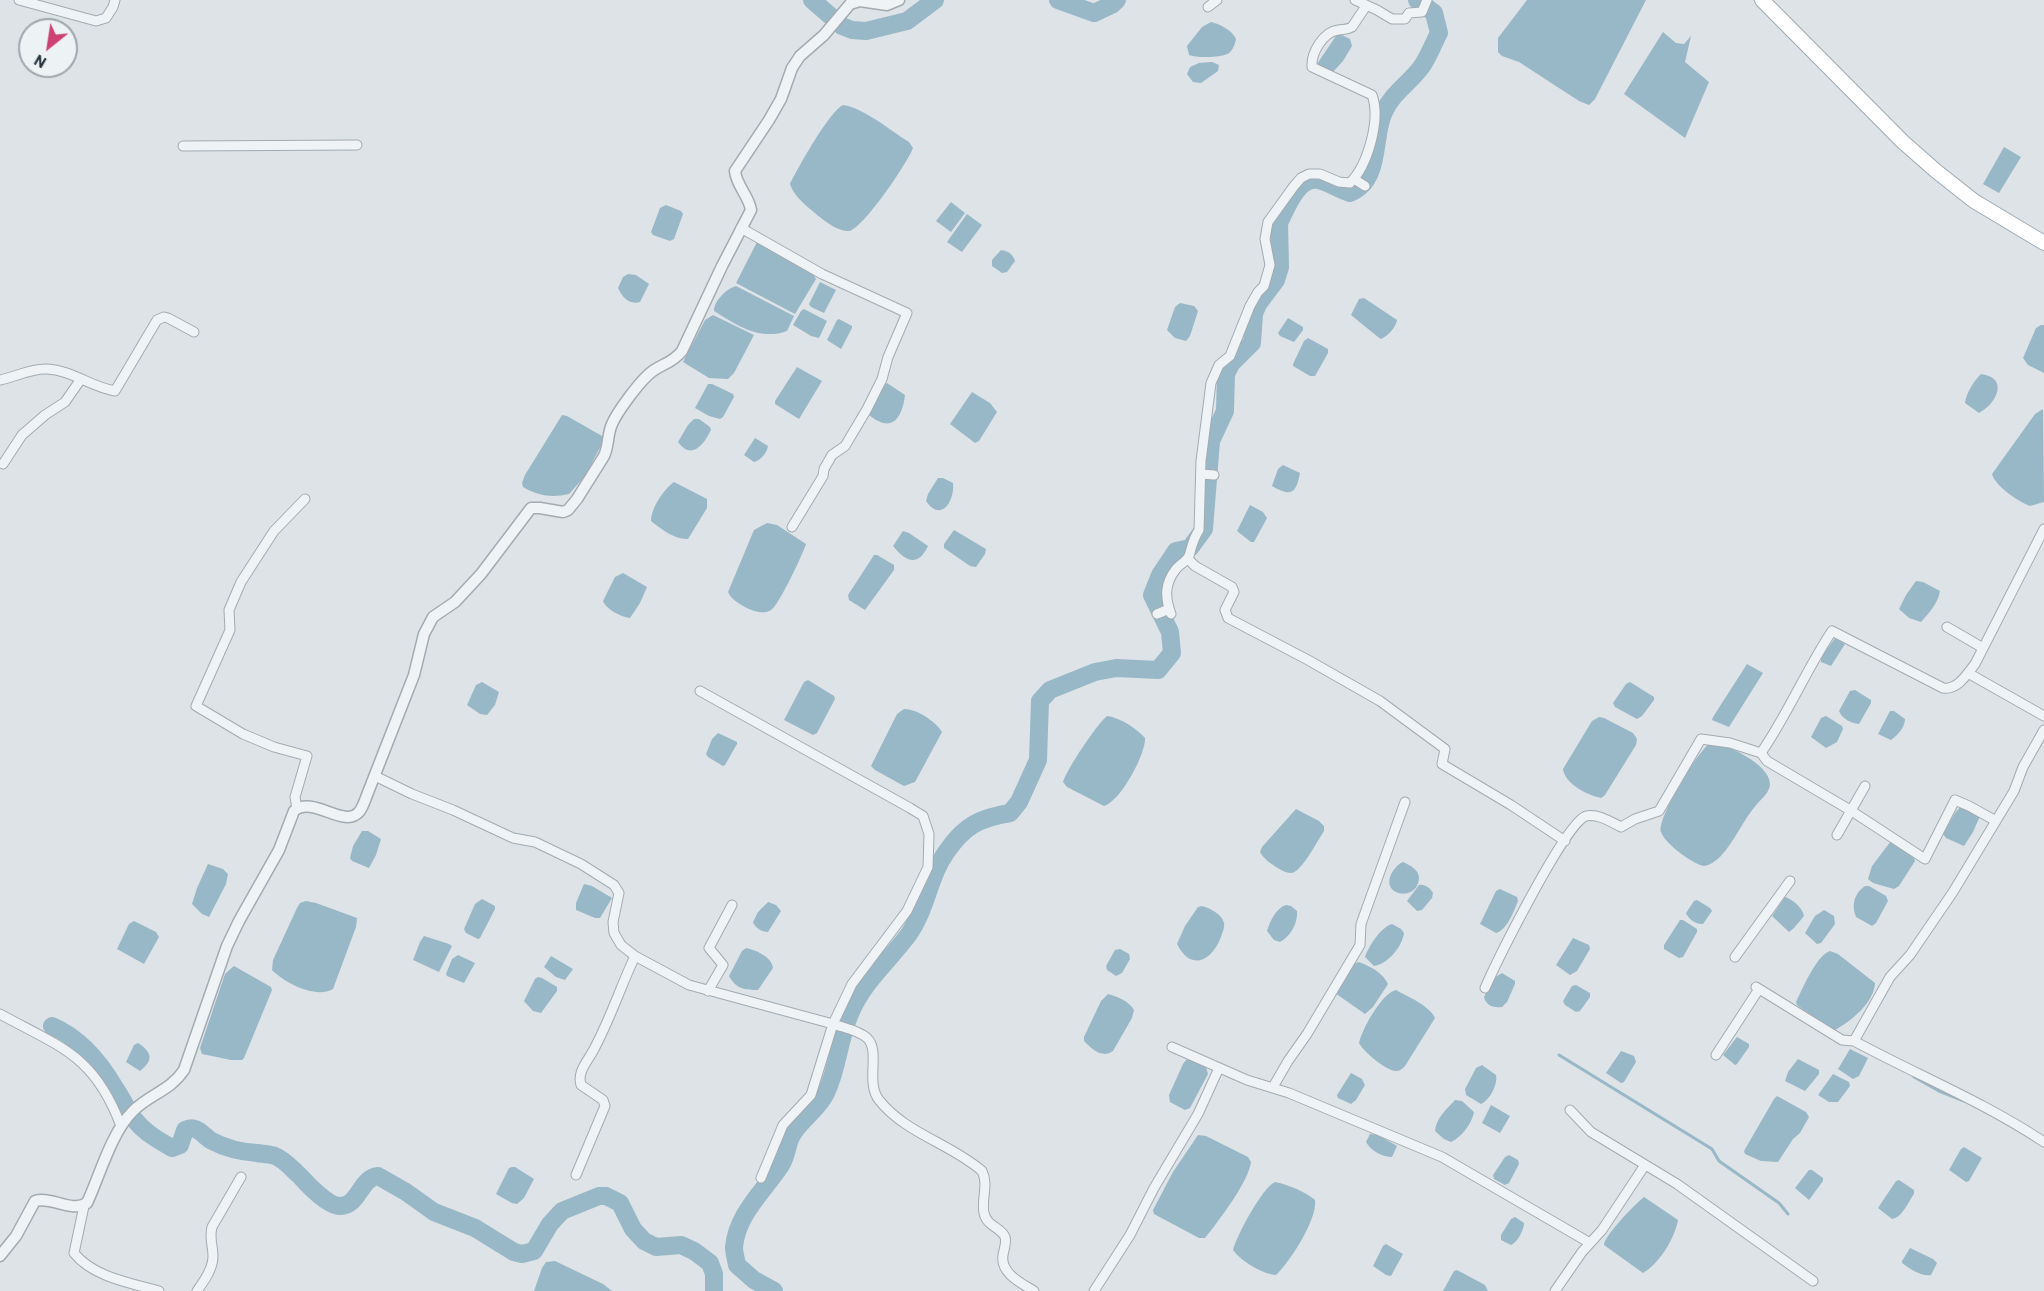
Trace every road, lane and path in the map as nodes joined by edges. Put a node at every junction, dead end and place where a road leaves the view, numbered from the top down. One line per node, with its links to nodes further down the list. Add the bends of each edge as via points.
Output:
1 (19, 0): 2 (street, via 96,21 106,18)
2 (115, 0)
3 (899, 0): 12 (street, via 887,5 855,2 795,62 781,99 735,174 751,210)
4 (1217, 0): 9 (street)
5 (1355, 0): 8 (street)
6 (1427, 0): 8 (street, via 1422,12 1409,13 1405,19 1392,19)
7 (1762, 0): 13 (main road, via 1927,164 1974,201)
8 (1366, 6): 21 (street, via 1352,27 1334,31 1321,41 1311,64 1324,74 1372,95 1376,105 1372,138 1359,182 1344,183 1309,174 1294,186 1268,222 1265,239 1270,265 1266,280 1250,306 1230,356 1211,383 1201,520)
9 (1208, 7)
10 (357, 145): 11 (street)
11 (183, 146)
12 (741, 228): 19 (street, via 822,274 908,313 857,429 845,446 832,455); 30 (street, via 687,343 673,361 649,374 615,418 607,448 578,499 563,512 531,508 481,574 455,602 433,617)
13 (2044, 243)
14 (194, 332): 15 (street, via 161,318 151,328 115,391)
15 (81, 379): 16 (street, via 39,369); 17 (street, via 65,402 22,435)
16 (0, 380)
17 (3, 464)
18 (305, 499): 33 (street, via 274,531 241,582 229,610 230,630 196,706 243,734 307,756 295,797)
19 (792, 528)
20 (2044, 530): 24 (street)
21 (1188, 559): 22 (street, via 1174,570 1167,587); 37 (street, via 1232,587 1234,592 1225,610 1228,618 1380,702 1445,749 1442,764)
22 (1166, 612)
23 (1947, 627): 24 (street)
24 (1983, 648): 25 (street)
25 (1968, 673): 27 (street); 29 (street, via 1955,686 1943,688 1832,631)
26 (700, 691): 45 (street, via 923,816 929,834 928,867 907,910 852,984)
27 (2044, 716)
28 (2044, 730): 35 (street)
29 (1761, 753): 34 (street, via 1767,761); 37 (street, via 1701,739 1659,811 1621,827 1587,816)
30 (375, 776): 33 (street, via 362,807 351,817 318,808); 40 (street, via 513,838 535,842 614,885 619,893 614,933)
31 (1866, 786): 34 (street)
32 (1405, 802): 50 (street, via 1361,924 1360,945)
33 (297, 809): 52 (street, via 227,946 184,1070 168,1088 137,1106)
34 (1850, 810): 35 (street, via 1925,859 1955,800); 36 (street)
35 (1995, 821): 46 (street, via 1910,956 1890,977)
36 (1837, 836)
37 (1565, 842): 42 (street, via 1530,898)
38 (1790, 881): 41 (street)
39 (732, 905): 43 (street, via 709,948 723,965)
40 (635, 956): 43 (street); 55 (street, via 610,1017 580,1074 580,1085 603,1100 605,1106)
41 (1735, 957)
42 (1485, 988)
43 (708, 991): 45 (street)
44 (0, 1014): 52 (street, via 64,1048 84,1064 105,1090)
45 (836, 1025): 57 (street, via 811,1095 783,1125); 64 (street, via 864,1036 871,1045 874,1091 883,1104 982,1171 986,1218 1005,1238 1004,1267)
46 (1854, 1041): 48 (street, via 1842,1040 1757,988); 53 (street, via 1974,1101)
47 (1172, 1047): 49 (street)
48 (1716, 1055)
49 (1219, 1068): 50 (street); 65 (street, via 1198,1114)
50 (1273, 1088): 59 (street, via 1442,1157)
51 (1570, 1110): 54 (street, via 1591,1132)
52 (123, 1123): 58 (street)
53 (2044, 1142)
54 (1645, 1165): 59 (street); 61 (street)
55 (576, 1175)
56 (241, 1177): 63 (street, via 212,1227 212,1265)
57 (761, 1178)
58 (84, 1206): 60 (street, via 35,1201); 62 (street, via 74,1253 82,1263 106,1275)
59 (1590, 1243): 66 (street)
60 (0, 1256)
61 (1813, 1281)
62 (159, 1291)
63 (197, 1291)
64 (1034, 1291)
65 (1094, 1291)
66 (1556, 1291)

